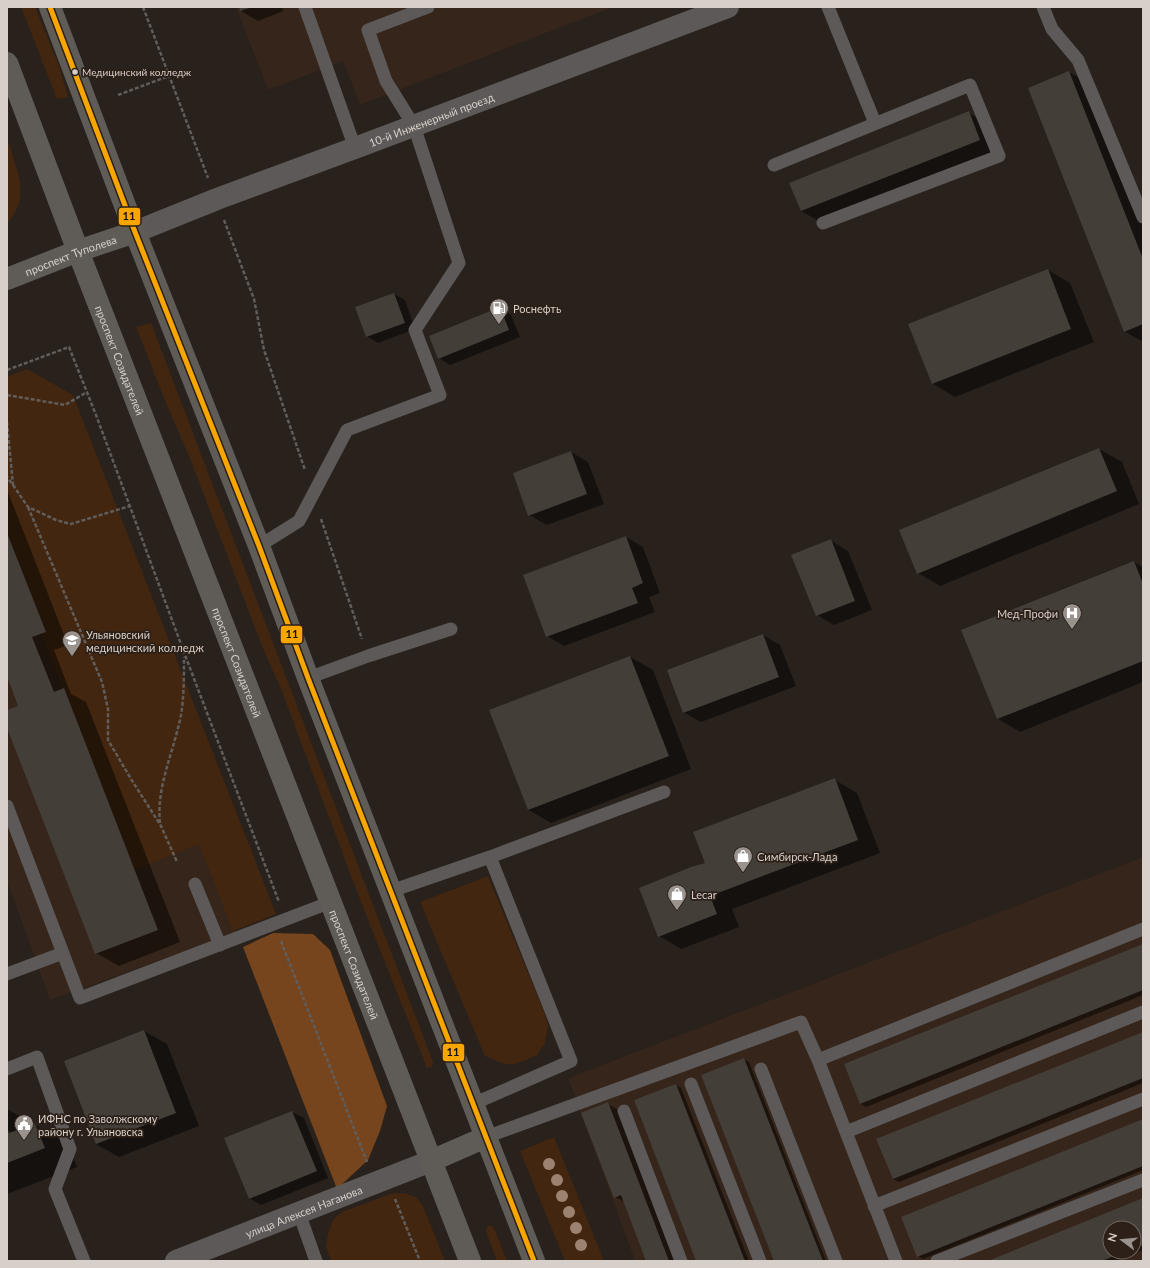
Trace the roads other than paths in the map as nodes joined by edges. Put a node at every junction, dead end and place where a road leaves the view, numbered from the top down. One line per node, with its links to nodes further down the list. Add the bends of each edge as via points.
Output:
1 (50, 7): 14 (main road)
2 (305, 7): 10 (lane)
3 (428, 7): 9 (lane, via 368,30 386,81)
4 (728, 7): 9 (street, 10-й Инженерный проезд)
5 (828, 7): 8 (lane)
6 (1043, 7): 12 (lane, via 1052,29 1078,60)
7 (7, 63): 15 (main road, проспект Созидателей)
8 (875, 123): 11 (lane); 13 (lane, via 970,84 999,156)
9 (414, 126): 10 (street, 10-й Инженерный проезд); 17 (lane, via 460,263 415,330 440,395 347,430 299,521)
10 (355, 148): 14 (street, 10-й Инженерный проезд)
11 (774, 165)
12 (1143, 217)
13 (823, 223)
14 (135, 232): 15 (main road, проспект Туполева); 17 (main road)
15 (78, 251): 16 (main road, проспект Туполева); 25 (main road, проспект Созидателей)
16 (7, 279)
17 (259, 546): 19 (main road)
18 (451, 629): 19 (lane)
19 (308, 678): 24 (main road)
20 (664, 792): 22 (lane)
21 (7, 806): 28 (lane)
22 (490, 857): 24 (lane); 36 (lane, via 571,1061)
23 (195, 884): 27 (lane)
24 (391, 891): 36 (main road)
25 (331, 902): 27 (lane); 40 (main road, проспект Созидателей)
26 (1143, 929): 31 (lane)
27 (220, 945): 28 (lane, via 80,998)
28 (63, 953): 29 (lane)
29 (7, 974)
30 (1143, 1012): 38 (lane)
31 (818, 1060): 38 (lane); 39 (lane, via 801,1022)
32 (7, 1069): 44 (lane, via 38,1057 70,1149 55,1189)
33 (761, 1069): 51 (lane)
34 (691, 1084): 50 (lane)
35 (1143, 1099): 42 (lane)
36 (473, 1104): 39 (main road)
37 (624, 1111): 49 (lane)
38 (846, 1132): 42 (lane)
39 (486, 1137): 40 (main road); 48 (main road)
40 (431, 1161): 43 (street, улица Алексея Наганова); 47 (main road, проспект Созидателей)
41 (1143, 1180): 53 (lane)
42 (874, 1206): 52 (lane)
43 (299, 1213): 45 (street, улица Алексея Наганова); 46 (lane)
44 (84, 1261)
45 (176, 1261)
46 (316, 1261)
47 (470, 1261)
48 (534, 1261)
49 (681, 1261)
50 (760, 1261)
51 (836, 1261)
52 (896, 1261)
53 (938, 1261)

